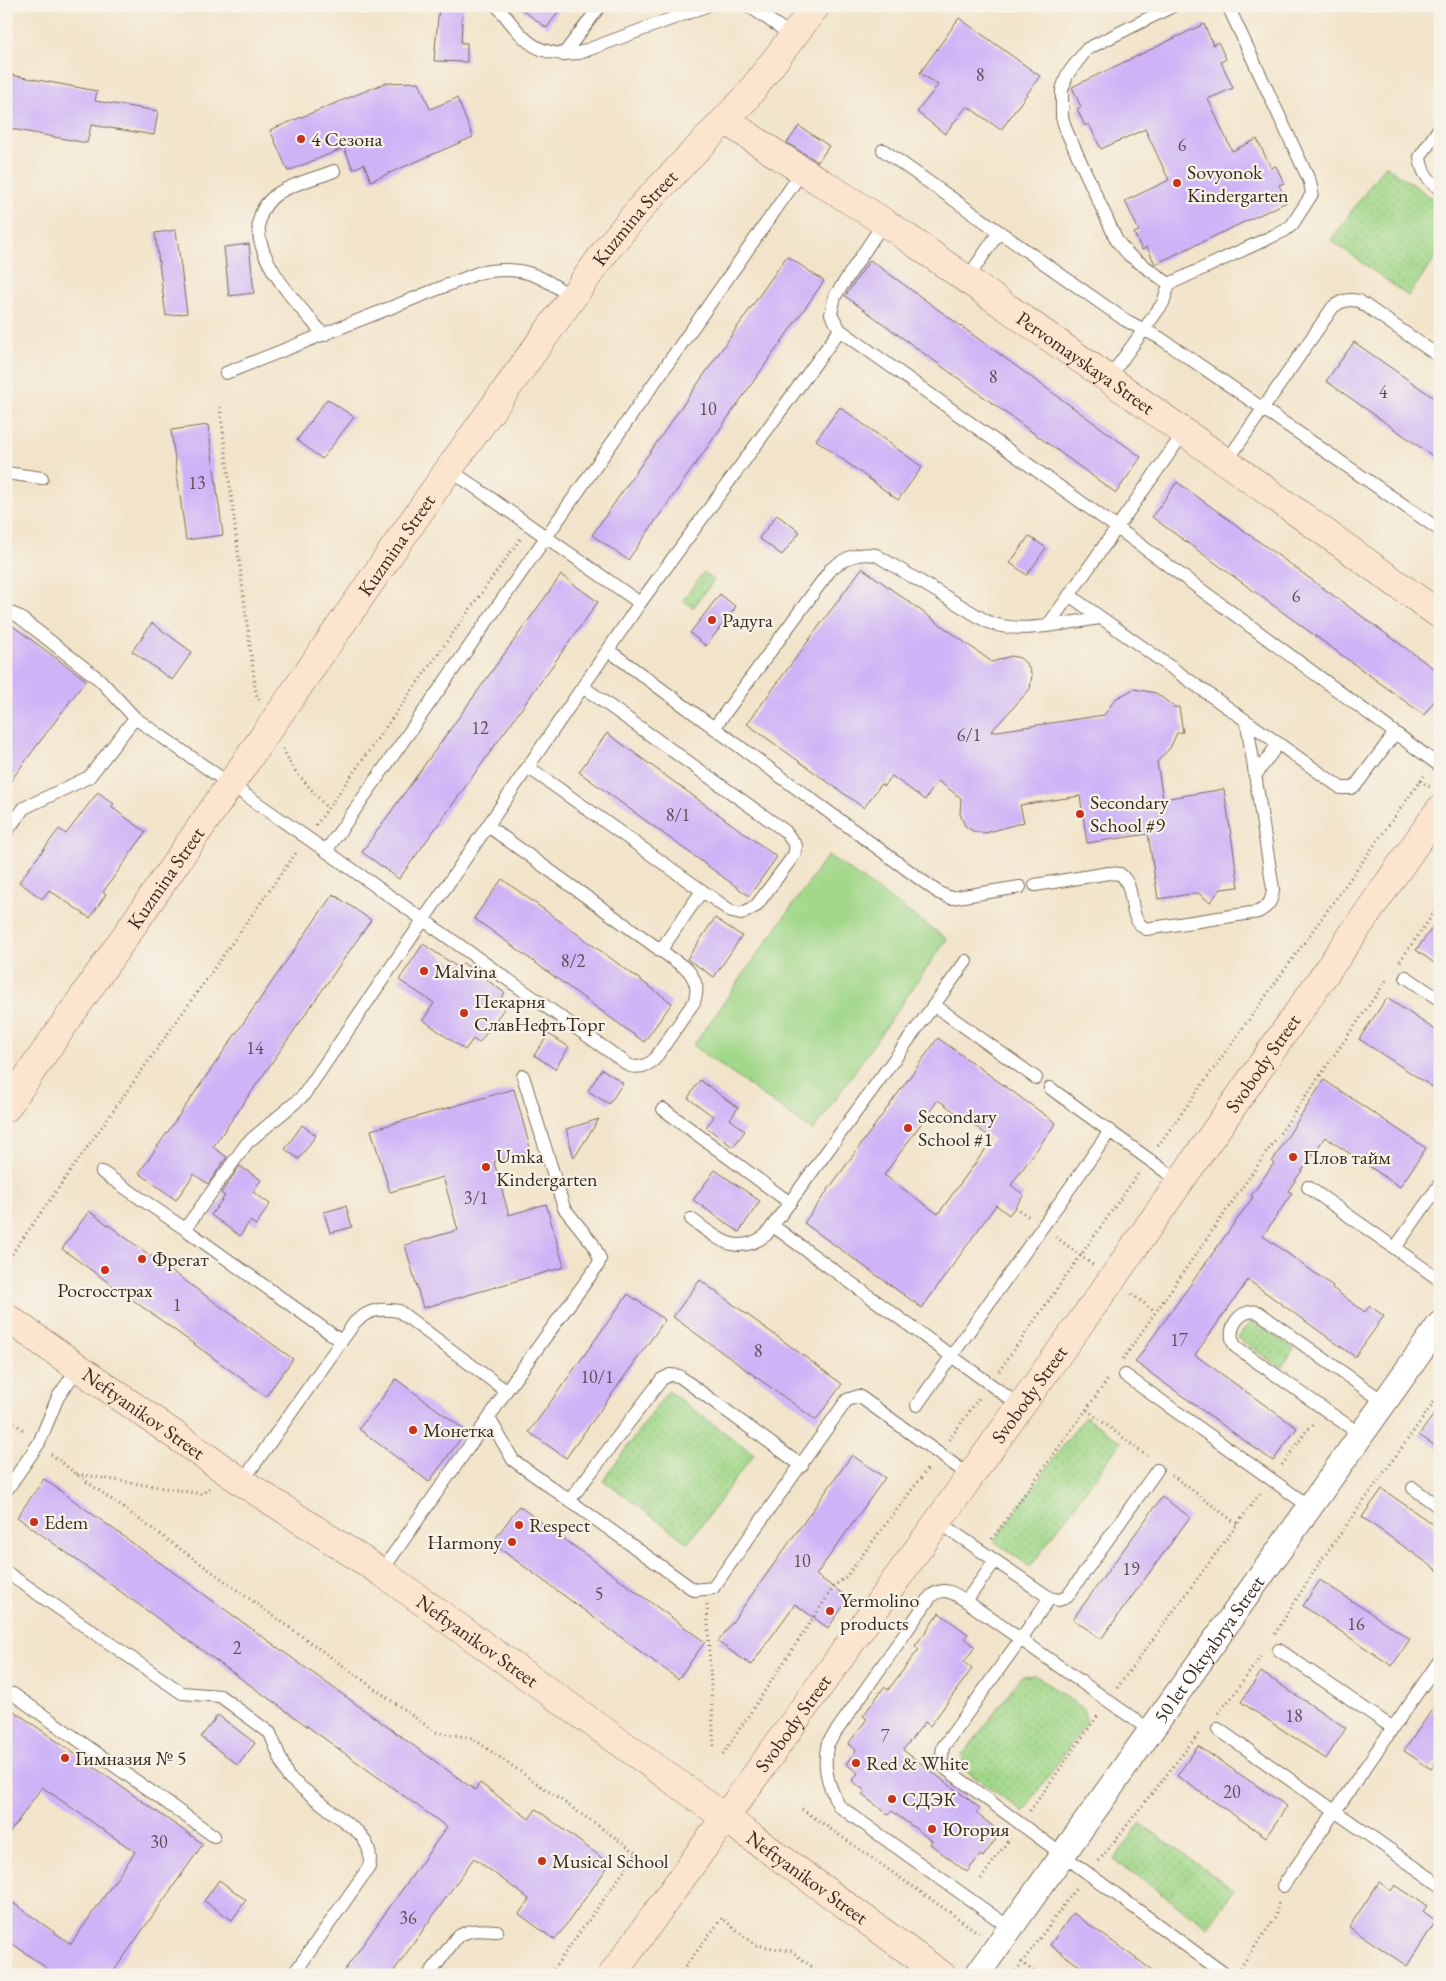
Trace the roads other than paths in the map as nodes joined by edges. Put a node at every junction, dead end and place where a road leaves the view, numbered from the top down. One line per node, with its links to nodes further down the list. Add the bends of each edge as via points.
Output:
1 (497, 6): 9 (lane, via 523,37 537,48)
2 (600, 6): 9 (lane)
3 (706, 6): 9 (lane, via 579,53)
4 (749, 6): 8 (lane)
5 (816, 6): 8 (main road, Kuzmina Street)
6 (1174, 6): 19 (lane, via 1087,49 1067,75 1061,104 1066,130 1117,240 1130,255)
7 (1228, 6): 19 (lane, via 1310,182 1312,194 1292,225 1284,231)
8 (794, 37): 10 (main road, Kuzmina Street)
9 (563, 55)
10 (726, 120): 14 (main road, Pervomayskaya Street); 20 (main road, Kuzmina Street, via 644,204)
11 (1440, 127): 15 (lane, via 1420,157 1421,169 1428,180)
12 (883, 150): 17 (lane)
13 (334, 171): 23 (lane, via 279,193 267,203 258,223 270,267)
14 (802, 172): 16 (main road, Pervomayskaya Street); 35 (lane)
15 (1440, 188)
16 (884, 222): 18 (main road, Pervomayskaya Street); 22 (lane, via 835,296 831,314)
17 (999, 232): 18 (lane); 21 (lane, via 1126,320)
18 (967, 279): 26 (main road, Pervomayskaya Street)
19 (1169, 284): 21 (lane, via 1163,303)
20 (571, 297): 23 (lane, via 535,274 494,270 478,273); 30 (main road, Kuzmina Street)
21 (1145, 329): 26 (lane); 27 (lane)
22 (840, 330): 33 (lane); 37 (lane)
23 (324, 335): 25 (lane)
24 (1440, 357): 27 (lane, via 1359,301 1339,302)
25 (226, 373)
26 (1109, 378): 28 (main road, Pervomayskaya Street)
27 (1264, 409): 29 (lane); 34 (lane)
28 (1185, 431): 29 (main road, Pervomayskaya Street); 33 (lane)
29 (1227, 461): 39 (main road, Pervomayskaya Street)
30 (449, 469): 35 (lane); 52 (main road, Kuzmina Street)
31 (6, 473): 32 (lane)
32 (42, 478)
33 (1116, 527): 36 (lane); 47 (lane)
34 (1440, 530)
35 (546, 538): 37 (lane); 56 (lane)
36 (1069, 595): 40 (lane); 41 (lane)
37 (640, 604): 42 (lane)
38 (6, 611): 44 (lane, via 18,616 100,680)
39 (1440, 615)
40 (1101, 618): 41 (lane); 45 (lane)
41 (1049, 624): 46 (lane, via 1017,628 993,624 876,555 851,556 831,569)
42 (608, 650): 43 (lane); 46 (lane)
43 (583, 687): 50 (lane); 59 (lane, via 792,838 796,846 794,855 749,912 732,912)
44 (135, 718): 52 (lane); 55 (lane, via 89,777 24,808)
45 (1247, 723): 48 (lane); 51 (lane)
46 (714, 728): 58 (lane, via 939,893 951,898)
47 (1395, 732): 48 (lane, via 1356,785 1346,789); 49 (lane)
48 (1278, 744): 51 (lane)
49 (1440, 766)
50 (528, 767): 54 (lane); 59 (lane)
51 (1255, 776): 57 (lane, via 1273,889 1267,907 1258,912 1146,929 1136,920 1129,884 1120,874)
52 (231, 784): 56 (lane); 69 (main road, Kuzmina Street)
53 (1440, 809): 73 (main road, Svobody Street)
54 (488, 826): 60 (lane); 61 (lane)
55 (6, 832)
56 (326, 851): 60 (lane)
57 (1035, 885)
58 (1020, 887)
59 (702, 891): 61 (lane)
60 (423, 920): 61 (lane, via 630,1066 640,1068 654,1060 698,992 688,970); 79 (lane, via 303,1096 247,1143)
61 (660, 951)
62 (966, 961): 65 (lane)
63 (1406, 977): 64 (lane)
64 (1440, 1000)
65 (934, 1004): 67 (lane); 76 (lane)
66 (523, 1076): 88 (lane, via 564,1208 593,1244 600,1259)
67 (1036, 1078)
68 (1050, 1088): 71 (lane)
69 (6, 1108)
70 (663, 1109): 76 (lane)
71 (1110, 1131): 73 (lane); 85 (lane)
72 (102, 1172): 79 (lane)
73 (1180, 1182): 91 (main road, Svobody Street)
74 (1440, 1184): 80 (lane)
75 (1308, 1187): 80 (lane)
76 (790, 1203): 78 (lane)
77 (691, 1219): 78 (lane, via 735,1246 759,1241)
78 (773, 1226): 85 (lane)
79 (185, 1229): 84 (lane)
80 (1395, 1248): 81 (lane)
81 (1440, 1280)
82 (6, 1318): 86 (main road, Neftyanikov Street)
83 (1440, 1324): 89 (street, 50 let Oktyabrya Street)
84 (341, 1341): 88 (lane, via 355,1322 371,1310 399,1311); 97 (lane)
85 (951, 1356): 90 (lane); 91 (lane)
86 (78, 1368): 97 (main road, Neftyanikov Street); 99 (lane, via 58,1397 39,1444)
87 (1125, 1375): 101 (lane)
88 (506, 1392): 92 (lane)
89 (1384, 1402): 93 (street, 50 let Oktyabrya Street); 93 (lane, via 1258,1312 1250,1310 1243,1314 1230,1332 1230,1340 1236,1347)
90 (916, 1405)
91 (1020, 1406): 96 (main road, Svobody Street)
92 (489, 1418): 100 (lane, via 513,1460); 106 (lane)
93 (1361, 1435): 101 (street, 50 let Oktyabrya Street)
94 (802, 1466): 96 (lane, via 847,1400 859,1396); 100 (lane, via 713,1588 707,1589 694,1590); 100 (lane, via 679,1376 670,1375 662,1378)
95 (1157, 1470): 107 (lane, via 1067,1597 1060,1600)
96 (970, 1476): 103 (main road, Svobody Street)
97 (242, 1482): 106 (main road, Neftyanikov Street)
98 (1413, 1488): 102 (lane)
99 (6, 1491)
100 (569, 1501)
101 (1310, 1507): 115 (street, 50 let Oktyabrya Street)
102 (1440, 1508)
103 (937, 1521): 104 (lane); 117 (main road, Svobody Street)
104 (995, 1560): 107 (lane); 108 (lane)
105 (6, 1572): 124 (lane, via 182,1694 220,1696 270,1733 288,1777 359,1833 368,1844 369,1867)
106 (380, 1572): 117 (main road, Neftyanikov Street)
107 (1050, 1598): 109 (lane)
108 (966, 1601): 109 (lane); 123 (lane, via 944,1590 930,1596 828,1743 825,1766 839,1806)
109 (1020, 1640): 115 (lane); 119 (lane, via 943,1747 941,1763)
110 (1279, 1650): 114 (lane)
111 (1440, 1660): 114 (lane)
112 (6, 1696): 118 (lane, via 13,1694)
113 (1216, 1722): 116 (lane)
114 (1393, 1728): 116 (lane)
115 (1150, 1731): 119 (street, 50 let Oktyabrya Street)
116 (1336, 1811): 120 (lane); 121 (lane)
117 (726, 1818): 126 (main road, Svobody Street); 127 (main road, Neftyanikov Street)
118 (214, 1836)
119 (1062, 1856): 123 (street, 50 let Oktyabrya Street); 129 (lane)
120 (1440, 1885)
121 (1283, 1886)
122 (497, 1931): 125 (lane, via 476,1929 461,1934)
123 (1004, 1937): 128 (street, 50 let Oktyabrya Street)
124 (293, 1975)
125 (429, 1975)
126 (612, 1975)
127 (942, 1975)
128 (977, 1975)
129 (1226, 1975)

